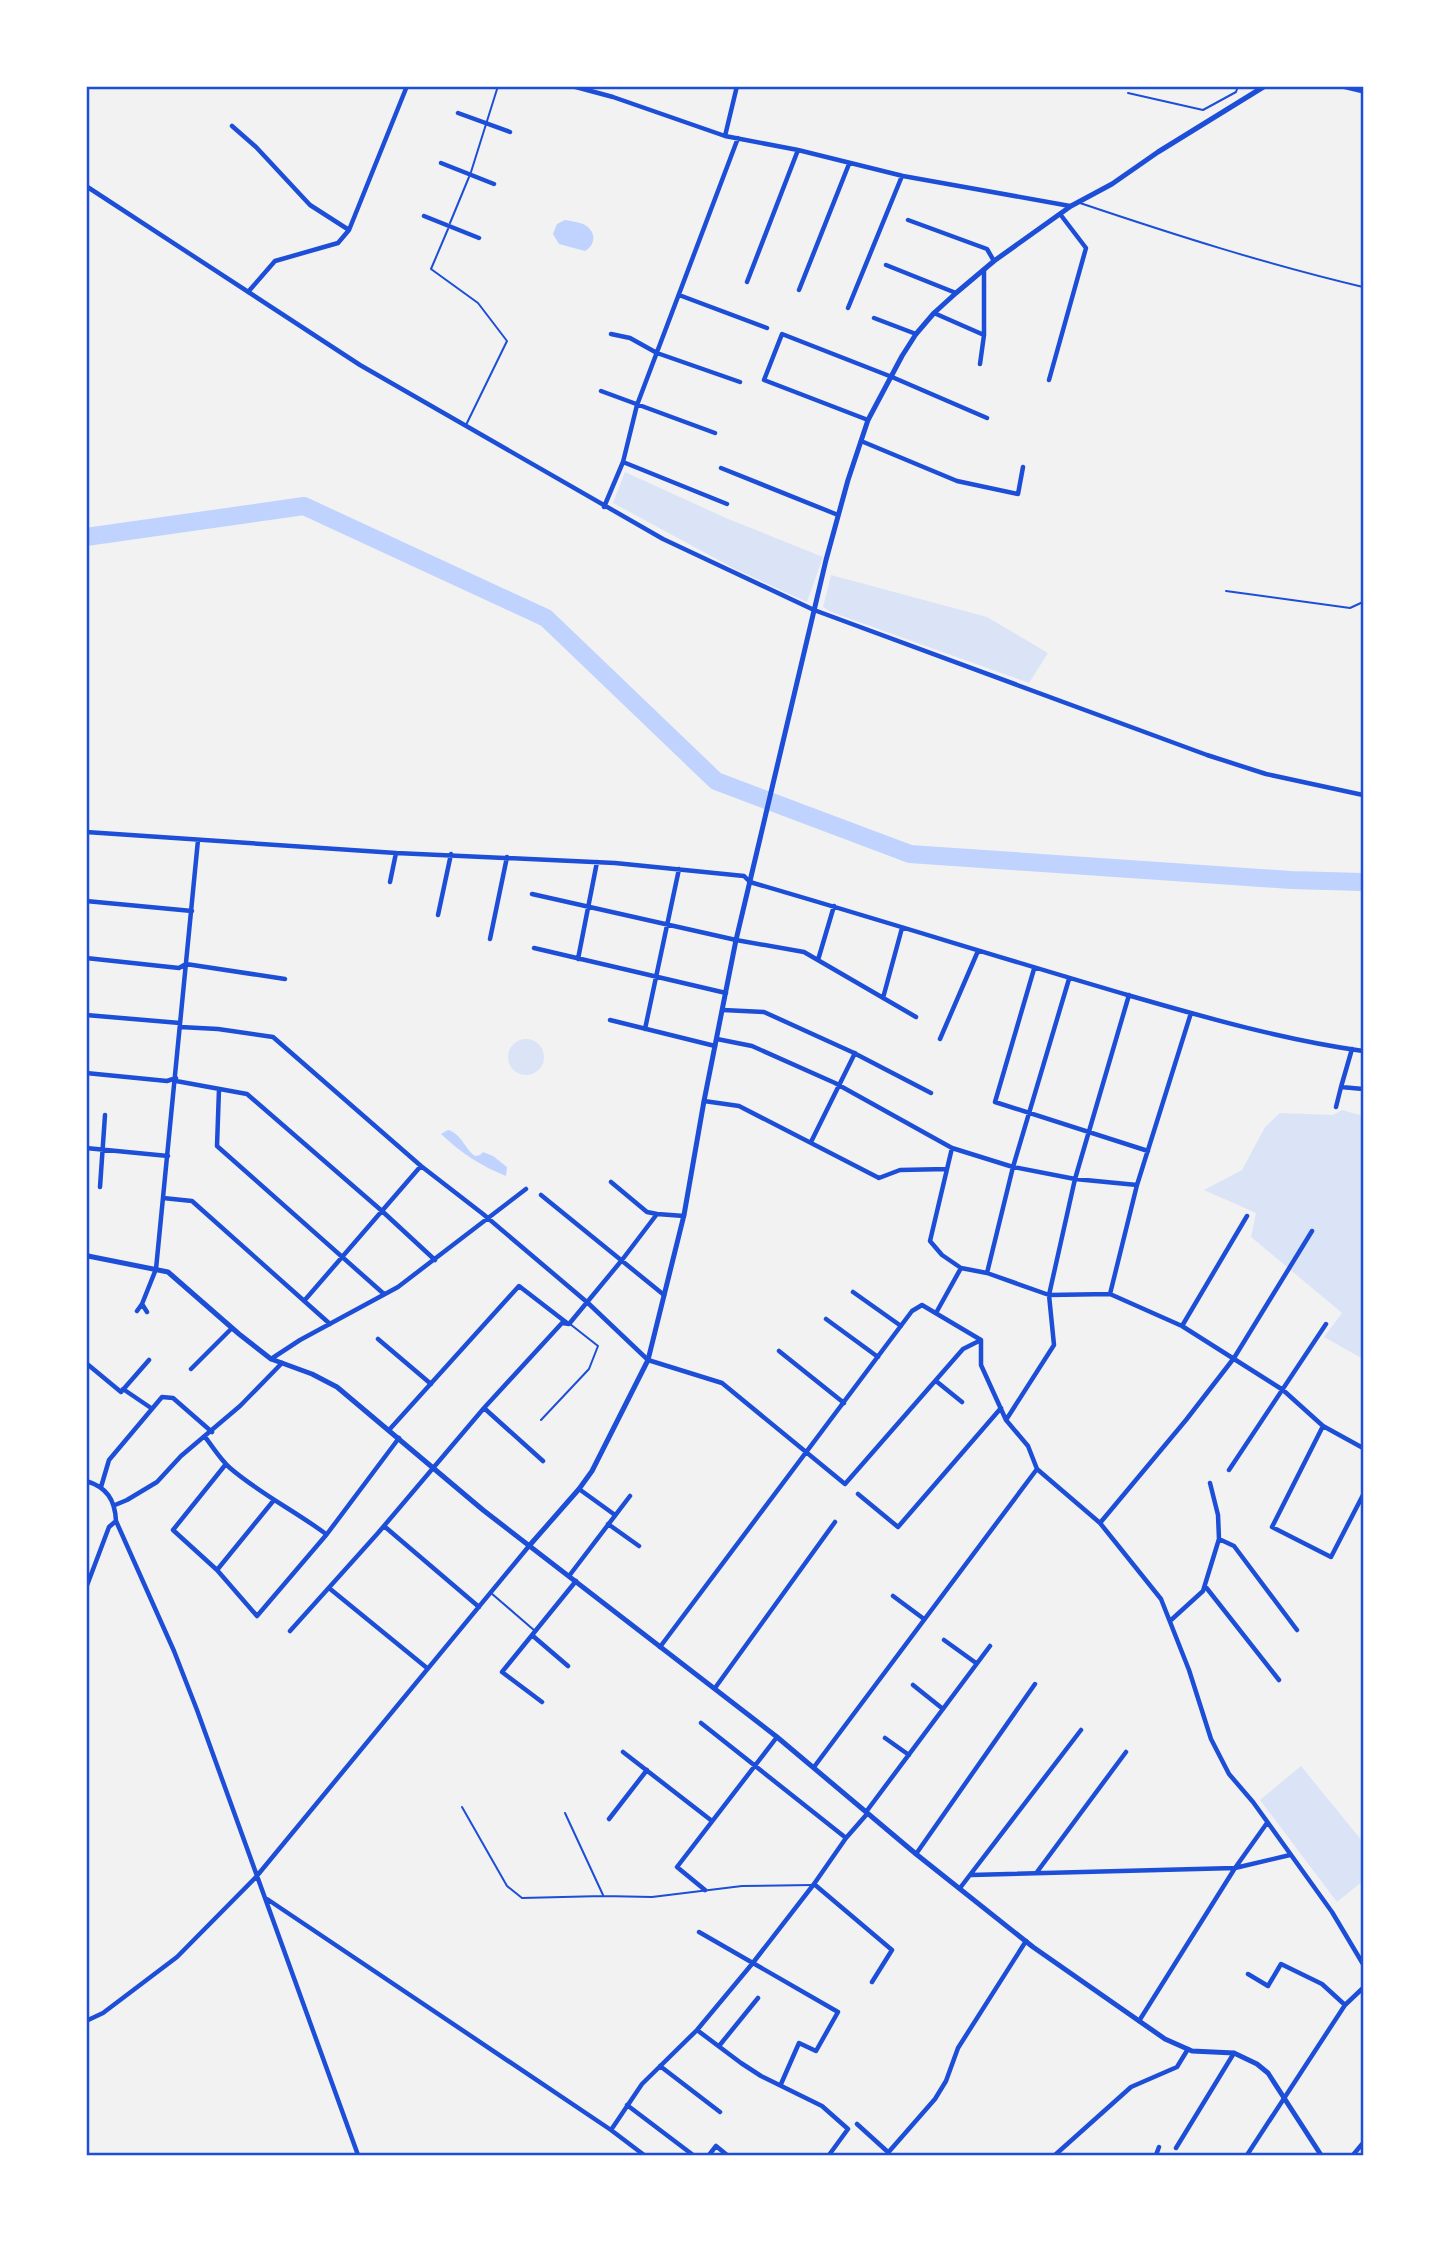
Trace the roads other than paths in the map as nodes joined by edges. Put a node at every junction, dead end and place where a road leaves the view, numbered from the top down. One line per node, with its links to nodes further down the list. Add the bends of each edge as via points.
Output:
1 (407, 86): 29 (street)
2 (498, 86): 11 (lane)
3 (572, 86): 14 (street)
4 (737, 86): 14 (street)
5 (1238, 86): 9 (lane, via 1236,93 1203,110)
6 (1265, 86): 23 (street)
7 (1342, 86): 8 (street)
8 (1363, 91)
9 (1128, 93)
10 (458, 113): 11 (street)
11 (487, 123): 13 (street); 19 (lane)
12 (232, 126): 29 (street, via 310,205)
13 (510, 132)
14 (725, 136): 15 (street)
15 (738, 138): 16 (street); 39 (street)
16 (799, 150): 18 (street); 34 (street)
17 (441, 163): 19 (street)
18 (849, 163): 20 (street); 36 (street)
19 (470, 174): 21 (street); 28 (lane)
20 (903, 176): 24 (street); 40 (street)
21 (494, 184)
22 (86, 186): 37 (street)
23 (1079, 203): 24 (street); 35 (lane, via 1193,242)
24 (1071, 206): 25 (street)
25 (1060, 214): 31 (street); 50 (street, via 1086,248)
26 (424, 216): 28 (street)
27 (908, 220): 31 (street, via 986,249)
28 (449, 227): 30 (street); 56 (lane, via 432,269 478,303 507,341)
29 (349, 230): 37 (street, via 338,243 275,261)
30 (479, 238)
31 (994, 261): 33 (street)
32 (886, 265): 38 (street)
33 (984, 270): 38 (street); 46 (street)
34 (747, 282)
35 (1363, 287)
36 (799, 290)
37 (248, 292): 56 (street)
38 (956, 293): 41 (street)
39 (679, 295): 43 (street); 47 (street)
40 (848, 308)
41 (934, 313): 45 (street); 46 (street)
42 (874, 318): 45 (street)
43 (767, 328)
44 (611, 334): 47 (street, via 630,338)
45 (916, 334): 49 (street)
46 (984, 335): 48 (street)
47 (657, 353): 51 (street); 53 (street)
48 (980, 365)
49 (892, 377): 54 (street); 55 (street); 55 (street, via 782,334 764,380)
50 (1049, 380)
51 (740, 382)
52 (601, 391): 53 (street)
53 (637, 405): 57 (street); 59 (street)
54 (988, 418)
55 (868, 420): 58 (street)
56 (465, 426): 63 (street)
57 (715, 433)
58 (861, 441): 60 (street, via 957,481 1018,494); 64 (street)
59 (623, 462): 62 (street); 63 (street)
60 (1023, 467)
61 (722, 468): 64 (street)
62 (727, 504)
63 (604, 507): 67 (street)
64 (838, 515): 67 (street)
65 (1226, 591): 66 (lane, via 1350,608)
66 (1363, 601)
67 (814, 610): 68 (street, via 1207,755 1266,774); 77 (street)
68 (1363, 794)
69 (86, 832): 70 (street)
70 (198, 840): 71 (street); 82 (street)
71 (396, 853): 72 (street); 76 (street)
72 (451, 854): 73 (street); 83 (street)
73 (506, 857): 74 (street); 86 (street)
74 (597, 862): 75 (street); 81 (street)
75 (679, 868): 77 (street, via 744,876); 84 (street)
76 (390, 882)
77 (750, 882): 80 (street); 87 (street)
78 (532, 894): 81 (street)
79 (86, 901): 82 (street)
80 (834, 906): 85 (street); 92 (street)
81 (589, 907): 84 (street); 91 (street)
82 (192, 911): 93 (street)
83 (438, 915)
84 (667, 925): 87 (street); 95 (street)
85 (902, 928): 89 (street); 100 (street)
86 (490, 939)
87 (736, 940): 92 (street); 98 (street)
88 (534, 948): 91 (street)
89 (978, 951): 94 (street); 108 (street)
90 (86, 958): 93 (street, via 179,968)
91 (579, 959): 95 (street)
92 (818, 960): 100 (street)
93 (186, 964): 96 (street); 106 (street)
94 (1034, 968): 97 (street); 122 (street, via 995,1102)
95 (656, 977): 98 (street); 107 (street)
96 (285, 979)
97 (1069, 979): 99 (street); 122 (street)
98 (726, 993): 101 (street)
99 (1129, 995): 102 (street); 124 (street)
100 (883, 998): 104 (street)
101 (723, 1010): 109 (street); 112 (street, via 764,1012)
102 (1191, 1013): 110 (street); 129 (street)
103 (86, 1015): 106 (street)
104 (916, 1017)
105 (610, 1020): 107 (street)
106 (180, 1025): 114 (street); 131 (street, via 273,1037)
107 (645, 1029): 109 (street)
108 (940, 1039)
109 (716, 1042): 115 (street, via 752,1046); 120 (street)
110 (1352, 1049): 111 (street); 116 (street)
111 (1363, 1051)
112 (855, 1053): 115 (street); 119 (street)
113 (86, 1073): 114 (street)
114 (176, 1080): 117 (street); 130 (street)
115 (839, 1085): 125 (street); 127 (street)
116 (1341, 1087): 118 (street); 121 (street)
117 (219, 1089): 141 (street, via 247,1094); 148 (street, via 217,1146)
118 (1363, 1089)
119 (931, 1093)
120 (704, 1101): 125 (street, via 739,1106); 143 (street)
121 (1336, 1108)
122 (1028, 1112): 124 (street); 132 (street)
123 (105, 1115): 128 (street)
124 (1088, 1133): 129 (street); 134 (street)
125 (810, 1142): 133 (street, via 879,1178 900,1170)
126 (86, 1148): 128 (street)
127 (952, 1148): 132 (street); 133 (street)
128 (103, 1150): 130 (street); 137 (street)
129 (1148, 1151): 136 (street)
130 (167, 1156): 140 (street)
131 (421, 1166): 141 (street); 145 (street)
132 (1013, 1167): 134 (street); 153 (street)
133 (947, 1168): 151 (street, via 930,1241)
134 (1075, 1179): 136 (street); 157 (street)
135 (611, 1182): 142 (street)
136 (1137, 1185): 158 (street)
137 (100, 1187)
138 (526, 1189): 145 (street)
139 (541, 1195): 150 (street)
140 (163, 1198): 152 (street); 159 (street, via 191,1202)
141 (382, 1211): 148 (street); 149 (street)
142 (657, 1214): 143 (street); 150 (street)
143 (684, 1216): 156 (street)
144 (1247, 1216): 170 (street)
145 (488, 1219): 149 (street); 160 (street)
146 (1312, 1231): 176 (street)
147 (86, 1256): 152 (street)
148 (342, 1256): 155 (street); 159 (street)
149 (435, 1260): 155 (street)
150 (622, 1260): 156 (street); 160 (street)
151 (961, 1268): 153 (street); 164 (street)
152 (156, 1269): 161 (street); 171 (street, via 168,1272)
153 (987, 1273): 157 (street)
154 (853, 1292): 169 (street)
155 (384, 1294): 166 (street)
156 (664, 1294): 179 (street)
157 (1049, 1294): 158 (street); 193 (street, via 1054,1345)
158 (1110, 1294): 170 (street)
159 (304, 1301): 166 (street)
160 (588, 1303): 167 (street); 179 (street)
161 (142, 1304): 162 (street); 163 (street)
162 (137, 1311)
163 (146, 1312)
164 (936, 1313): 169 (street, via 922,1305); 173 (street)
165 (826, 1319): 175 (street)
166 (330, 1324): 177 (street)
167 (569, 1324): 184 (street, via 519,1286); 190 (street, via 562,1324); 192 (lane, via 597,1346 589,1369)
168 (1326, 1324): 186 (street)
169 (901, 1326): 175 (street)
170 (1182, 1326): 176 (street)
171 (232, 1328): 177 (street); 182 (street)
172 (378, 1339): 184 (street)
173 (981, 1340): 183 (street, via 963,1349); 191 (street, via 981,1365)
174 (779, 1351): 188 (street)
175 (878, 1357): 188 (street)
176 (1234, 1358): 186 (street); 218 (street)
177 (271, 1359): 181 (street)
178 (149, 1360): 185 (street)
179 (648, 1360): 200 (street, via 722,1383); 209 (street)
180 (86, 1363): 185 (street, via 121,1392)
181 (282, 1363): 195 (street, via 337,1387); 196 (street)
182 (191, 1369)
183 (936, 1381): 187 (street); 200 (street, via 845,1483)
184 (430, 1384): 195 (street)
185 (123, 1389): 189 (street)
186 (1283, 1390): 194 (street); 205 (street)
187 (962, 1402)
188 (844, 1403): 200 (street)
189 (151, 1408): 196 (street, via 162,1396 173,1398); 208 (street, via 109,1460)
190 (484, 1408): 201 (street); 203 (street)
191 (1001, 1408): 193 (street); 210 (street, via 898,1527)
192 (541, 1420)
193 (1006, 1420): 204 (street, via 1028,1446)
194 (1322, 1426): 199 (street); 211 (street, via 1272,1527 1331,1557)
195 (389, 1430): 198 (street)
196 (212, 1432): 197 (street)
197 (205, 1437): 202 (street); 214 (street, via 157,1482)
198 (399, 1438): 203 (street); 221 (street)
199 (1363, 1448)
200 (806, 1451): 241 (street)
201 (543, 1461)
202 (226, 1464): 213 (street); 225 (street, via 173,1530)
203 (432, 1467): 220 (street); 223 (street)
204 (1037, 1469): 218 (street); 234 (street)
205 (1230, 1470)
206 (86, 1481): 208 (street)
207 (1210, 1483): 222 (street)
208 (101, 1488): 214 (street)
209 (579, 1489): 215 (street); 223 (street)
210 (858, 1494)
211 (1363, 1494)
212 (630, 1496): 215 (street)
213 (274, 1500): 221 (street); 225 (street)
214 (115, 1505): 216 (street)
215 (615, 1515): 219 (street)
216 (116, 1521): 229 (street, via 109,1527); 273 (street, via 197,1710)
217 (835, 1522): 248 (street)
218 (1100, 1523): 235 (street, via 1161,1599)
219 (608, 1524): 224 (street); 226 (street)
220 (384, 1526): 230 (street); 233 (street)
221 (327, 1534): 225 (street, via 257,1616)
222 (1219, 1539): 228 (street); 237 (street, via 1234,1546)
223 (528, 1546): 226 (street); 231 (street)
224 (639, 1546)
225 (217, 1570)
226 (569, 1576): 227 (street)
227 (576, 1581): 238 (street); 241 (street)
228 (1205, 1586): 235 (street); 245 (street)
229 (86, 1588)
230 (329, 1588): 236 (street); 244 (street)
231 (491, 1593): 233 (street); 238 (lane)
232 (893, 1596): 234 (street)
233 (479, 1606): 244 (street)
234 (924, 1619): 259 (street)
235 (1170, 1621): 266 (street, via 1211,1739 1229,1774)
236 (290, 1630)
237 (1297, 1630)
238 (534, 1634): 243 (street); 249 (street, via 502,1672)
239 (944, 1640): 242 (street)
240 (990, 1646): 242 (street)
241 (660, 1647): 248 (street)
242 (975, 1663): 250 (street)
243 (568, 1666)
244 (427, 1668): 273 (street)
245 (1279, 1680)
246 (1035, 1684): 268 (street)
247 (913, 1685): 250 (street)
248 (715, 1688): 253 (street)
249 (542, 1702)
250 (943, 1709): 257 (street)
251 (701, 1723): 258 (street)
252 (1081, 1730): 272 (street)
253 (777, 1737): 258 (street); 259 (street)
254 (885, 1738): 257 (street)
255 (623, 1752): 260 (street)
256 (1126, 1752): 271 (street)
257 (909, 1755): 263 (street)
258 (755, 1766): 265 (street); 267 (street)
259 (814, 1767): 263 (street)
260 (647, 1770): 264 (street); 265 (street)
261 (462, 1807): 277 (lane, via 507,1886 522,1898)
262 (565, 1813): 277 (lane)
263 (867, 1813): 267 (street); 268 (street)
264 (609, 1819)
265 (712, 1821): 276 (street, via 677,1867)
266 (1267, 1823): 269 (street); 270 (street)
267 (846, 1838): 274 (street)
268 (916, 1854): 275 (street)
269 (1290, 1855): 270 (street); 282 (street)
270 (1236, 1868): 271 (street); 289 (street)
271 (1036, 1873): 272 (street)
272 (971, 1875): 275 (street)
273 (256, 1877): 278 (street); 288 (street, via 177,1957)
274 (814, 1884): 276 (lane); 281 (street); 284 (street, via 892,1950)
275 (960, 1888): 280 (street)
276 (705, 1890): 277 (lane, via 652,1897)
277 (603, 1896)
278 (266, 1899): 300 (street); 306 (street)
279 (699, 1932): 281 (street)
280 (1026, 1941): 289 (street); 304 (street, via 958,2048 935,2099)
281 (752, 1964): 290 (street); 295 (street, via 838,2012 816,2051 799,2043)
282 (1363, 1964)
283 (1248, 1974): 287 (street, via 1268,1986 1281,1964 1322,1984)
284 (872, 1982)
285 (1363, 1988): 287 (street)
286 (758, 1997): 291 (street)
287 (1345, 2005): 296 (street)
288 (86, 2021)
289 (1138, 2022): 292 (street)
290 (697, 2030): 291 (street); 294 (street)
291 (719, 2046): 295 (street)
292 (1188, 2049): 293 (street); 312 (street, via 1177,2067 1131,2087)
293 (1234, 2053): 296 (street, via 1268,2073); 303 (street)
294 (660, 2066): 297 (street); 298 (street)
295 (780, 2084): 311 (street, via 822,2106 848,2129)
296 (1285, 2100): 305 (street); 314 (street)
297 (627, 2105): 300 (street); 308 (street)
298 (720, 2112)
299 (857, 2124): 304 (street)
300 (611, 2130): 307 (street)
301 (1363, 2143): 315 (street)
302 (1159, 2147): 313 (street)
303 (1176, 2148)
304 (888, 2154)
305 (1319, 2154)
306 (358, 2155)
307 (644, 2155)
308 (693, 2155)
309 (709, 2155): 310 (street, via 716,2146)
310 (727, 2155)
311 (829, 2155)
312 (1055, 2155)
313 (1156, 2155)
314 (1247, 2155)
315 (1353, 2155)

